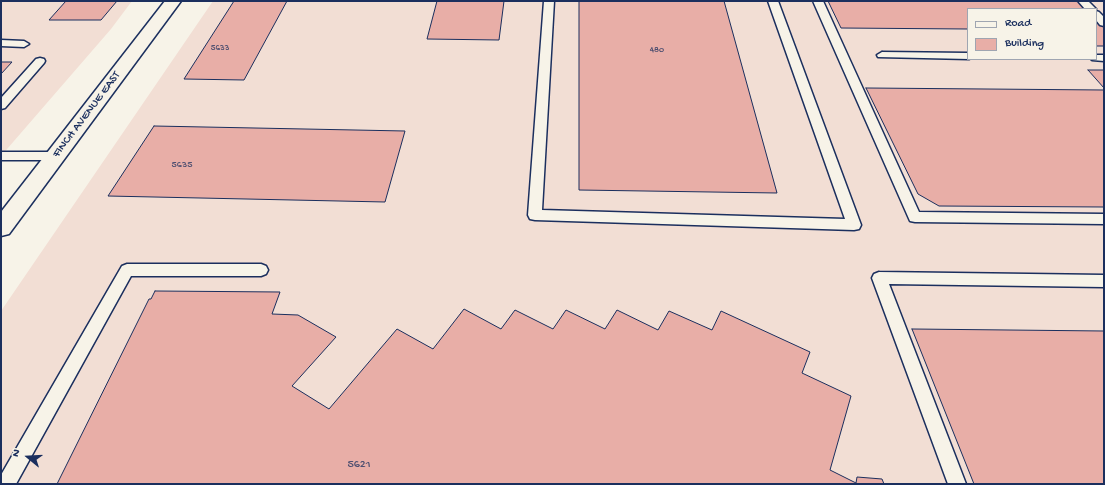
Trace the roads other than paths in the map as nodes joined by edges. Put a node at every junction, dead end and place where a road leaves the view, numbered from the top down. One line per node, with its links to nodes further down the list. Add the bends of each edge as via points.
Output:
1 (173, 1): 14 (main road, FINCH AVENUE EAST)
2 (548, 1): 3 (lane, via 535,215 854,225)
3 (773, 1)
4 (818, 1): 15 (lane, via 915,217)
5 (1097, 15): 6 (lane)
6 (1104, 23)
7 (1, 43): 8 (lane)
8 (24, 44)
9 (882, 55): 10 (lane)
10 (967, 56)
11 (40, 61): 12 (lane)
12 (1, 105)
13 (1, 156): 14 (lane)
14 (55, 156): 16 (main road, FINCH AVENUE EAST)
15 (1104, 219)
16 (1, 228)
17 (261, 270): 19 (lane, via 127,270)
18 (1104, 281): 20 (lane, via 879,278)
19 (6, 484)
20 (957, 484)

